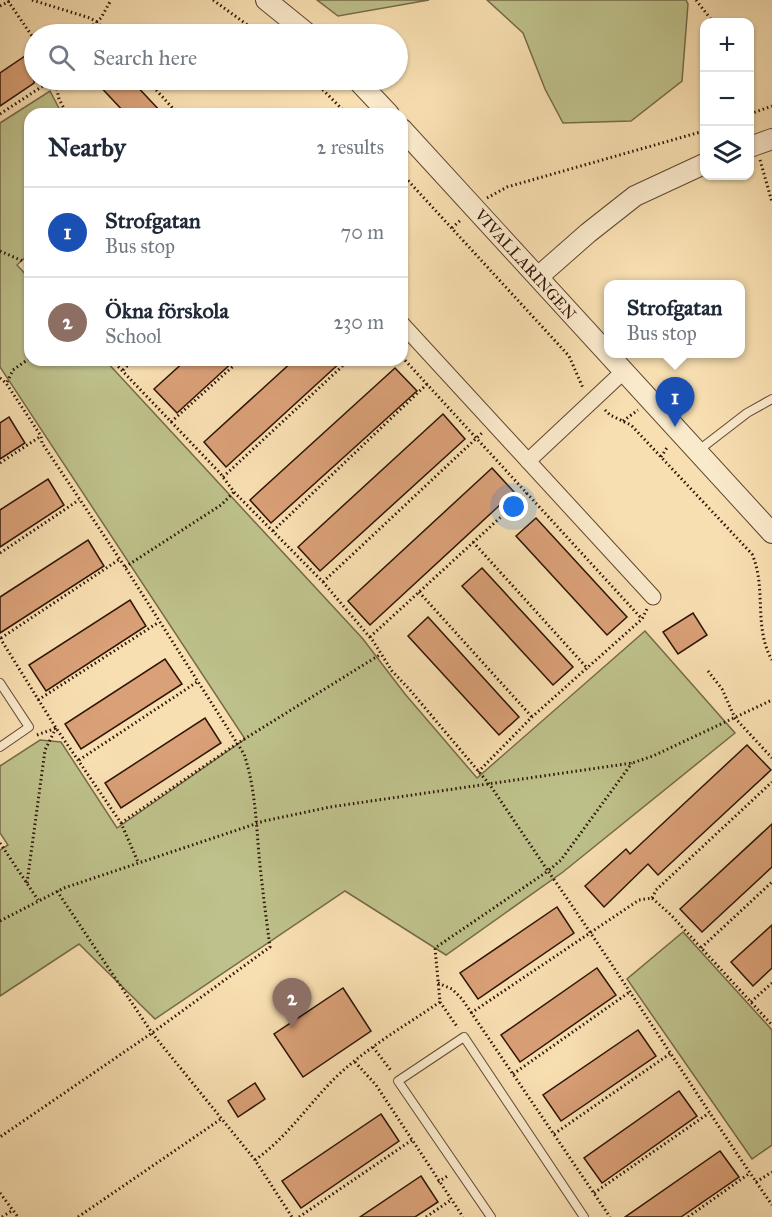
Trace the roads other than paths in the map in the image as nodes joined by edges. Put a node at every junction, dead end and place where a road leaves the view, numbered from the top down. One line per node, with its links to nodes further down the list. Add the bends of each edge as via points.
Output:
1 (266, 0): 2 (street)
2 (296, 24)
3 (366, 90): 4 (street)
4 (383, 108)
5 (408, 136): 9 (street, VIVALLARINGEN)
6 (772, 139): 7 (street)
7 (754, 151)
8 (700, 166): 9 (street, via 635,196)
9 (538, 277): 11 (street, VIVALLARINGEN)
10 (408, 331): 16 (street)
11 (604, 349)
12 (612, 358): 13 (street, VIVALLARINGEN)
13 (624, 371): 15 (street, VIVALLARINGEN); 16 (street)
14 (772, 399): 15 (lane)
15 (698, 451): 17 (street, VIVALLARINGEN)
16 (528, 462): 18 (street)
17 (772, 533)
18 (653, 597)
19 (0, 684): 20 (lane, via 29,727)
20 (0, 747)
21 (491, 1217): 22 (lane, via 398,1081 464,1037)
22 (584, 1217)

